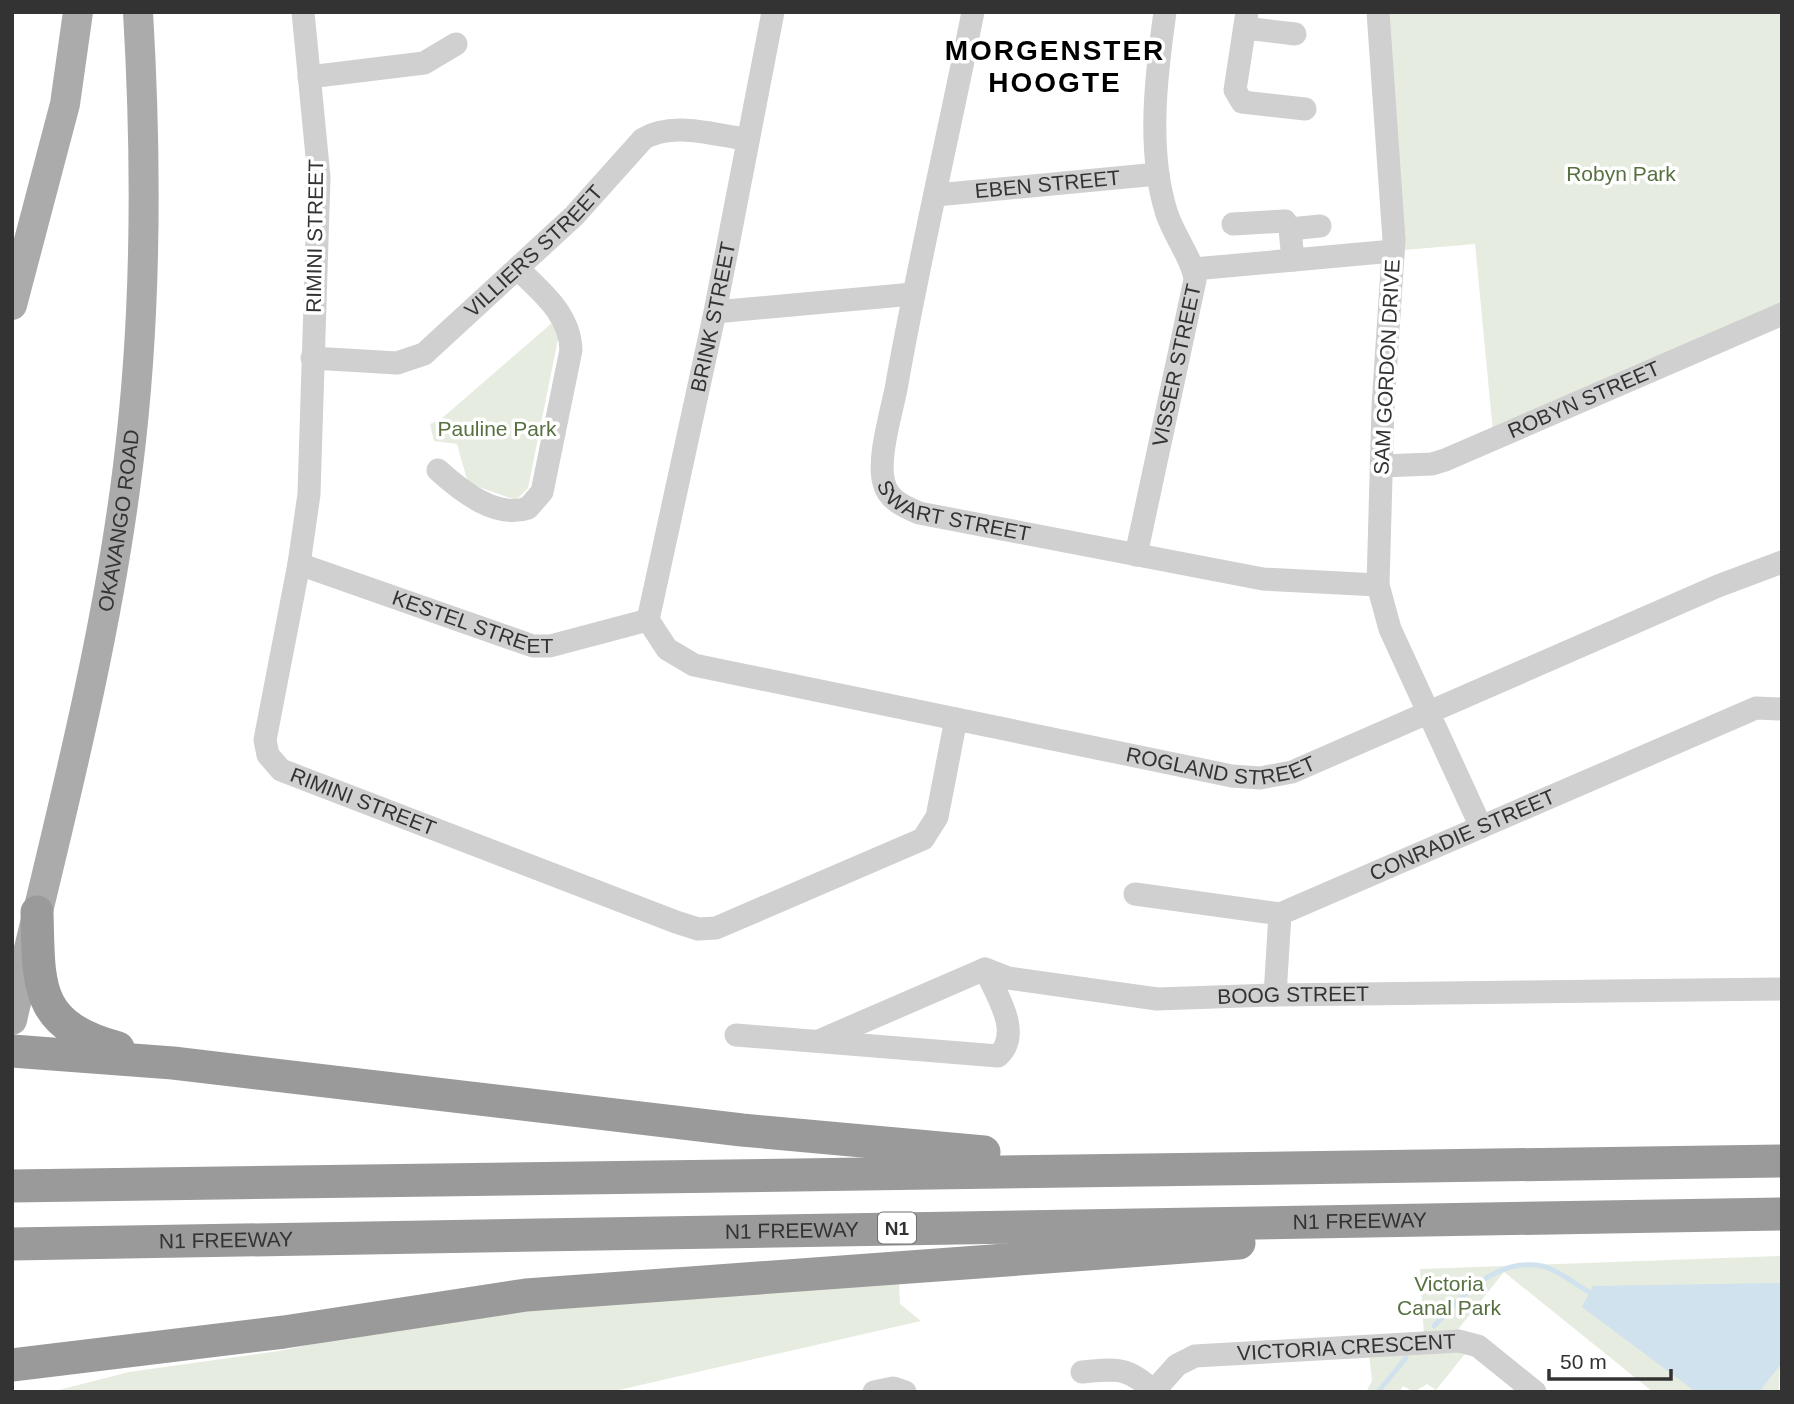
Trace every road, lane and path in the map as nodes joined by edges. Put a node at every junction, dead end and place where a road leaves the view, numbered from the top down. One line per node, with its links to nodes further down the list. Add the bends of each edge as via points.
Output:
1 (78, 12): 16 (main road, via 65,104)
2 (138, 12): 42 (main road, OKAVANGO ROAD, via 146,239 128,466 92,681)
3 (303, 12): 11 (street, RIMINI STREET)
4 (773, 12): 13 (street, BRINK STREET)
5 (973, 12): 15 (street, SWART STREET)
6 (1165, 12): 14 (street, VISSER STREET, via 1156,76)
7 (1378, 12): 21 (street, SAM GORDON DRIVE)
8 (1246, 20): 9 (street); 12 (street, via 1235,90 1238,98)
9 (1295, 34)
10 (456, 44): 11 (street, via 424,63)
11 (309, 77): 29 (street, RIMINI STREET, via 319,177)
12 (1305, 109)
13 (746, 139): 24 (street, VILLIERS STREET, via 671,129 649,135); 27 (street, BRINK STREET)
14 (1158, 174): 15 (street, EBEN STREET); 23 (street, VISSER STREET, via 1165,211)
15 (936, 195): 25 (street, SWART STREET)
16 (37, 210): 19 (street); 26 (main road)
17 (1233, 225): 20 (street, via 1281,219)
18 (1320, 226): 20 (street)
19 (12, 227)
20 (1290, 229): 22 (street)
21 (1393, 251): 22 (street); 30 (street, SAM GORDON DRIVE)
22 (1293, 260): 23 (street)
23 (1194, 269): 32 (street, VISSER STREET)
24 (519, 270): 29 (street, VILLIERS STREET, via 412,360); 31 (street, via 552,303 570,334 571,350 542,492 528,508 505,510 462,493)
25 (913, 294): 27 (street); 32 (street, SWART STREET, via 882,469 891,497 919,513)
26 (12, 305)
27 (715, 312): 36 (street, BRINK STREET)
28 (1782, 314): 30 (street, ROBYN STREET, via 1445,460)
29 (312, 358): 34 (street, RIMINI STREET, via 309,494)
30 (1382, 466): 35 (street, SAM GORDON DRIVE)
31 (438, 470)
32 (1136, 555): 35 (street, SWART STREET, via 1263,579)
33 (1782, 562): 38 (street, ROGLAND STREET)
34 (299, 564): 36 (street, KESTEL STREET, via 533,646 550,646); 39 (street, RIMINI STREET, via 265,740 268,755 281,770 698,929 716,928 923,839 937,817)
35 (1378, 585): 38 (street, SAM GORDON DRIVE, via 1390,629)
36 (648, 620): 39 (street, ROGLAND STREET, via 667,649 694,665)
37 (1782, 709): 40 (street, CONRADIE STREET, via 1756,708)
38 (1429, 712): 39 (street, ROGLAND STREET, via 1292,772 1260,778); 40 (street, SAM GORDON DRIVE)
39 (956, 719)
40 (1481, 827): 43 (street, CONRADIE STREET)
41 (1135, 894): 43 (street)
42 (37, 912): 47 (main road, OKAVANGO ROAD); 51 (highway, via 39,979 57,1017 83,1037)
43 (1280, 914): 46 (street)
44 (985, 970): 46 (street, BOOG STREET, via 1008,978 1138,998); 49 (street); 49 (street, via 1009,1025 1007,1043 998,1056)
45 (1782, 989): 46 (street, BOOG STREET)
46 (1275, 995)
47 (12, 1020)
48 (736, 1035): 49 (street)
49 (821, 1040)
50 (12, 1051): 51 (highway)
51 (173, 1063): 53 (highway, via 909,1147 1069,1157)
52 (1782, 1161): 53 (highway)
53 (1402, 1166): 54 (highway)
54 (12, 1186)
55 (1782, 1214): 56 (highway, N1 FREEWAY / N1)
56 (1503, 1218): 57 (highway, N1 FREEWAY / N1); 58 (highway, via 1355,1234 526,1295)
57 (12, 1244)
58 (85, 1357): 59 (highway); 61 (highway)
59 (12, 1364)
60 (1082, 1372): 62 (street, VICTORIA CRESCENT, via 1124,1369)
61 (12, 1388)
62 (1153, 1391): 65 (street, VICTORIA CRESCENT, via 1177,1365 1195,1356 1459,1341 1482,1349)
63 (874, 1392): 64 (street, via 893,1388)
64 (905, 1392)
65 (1535, 1392)

